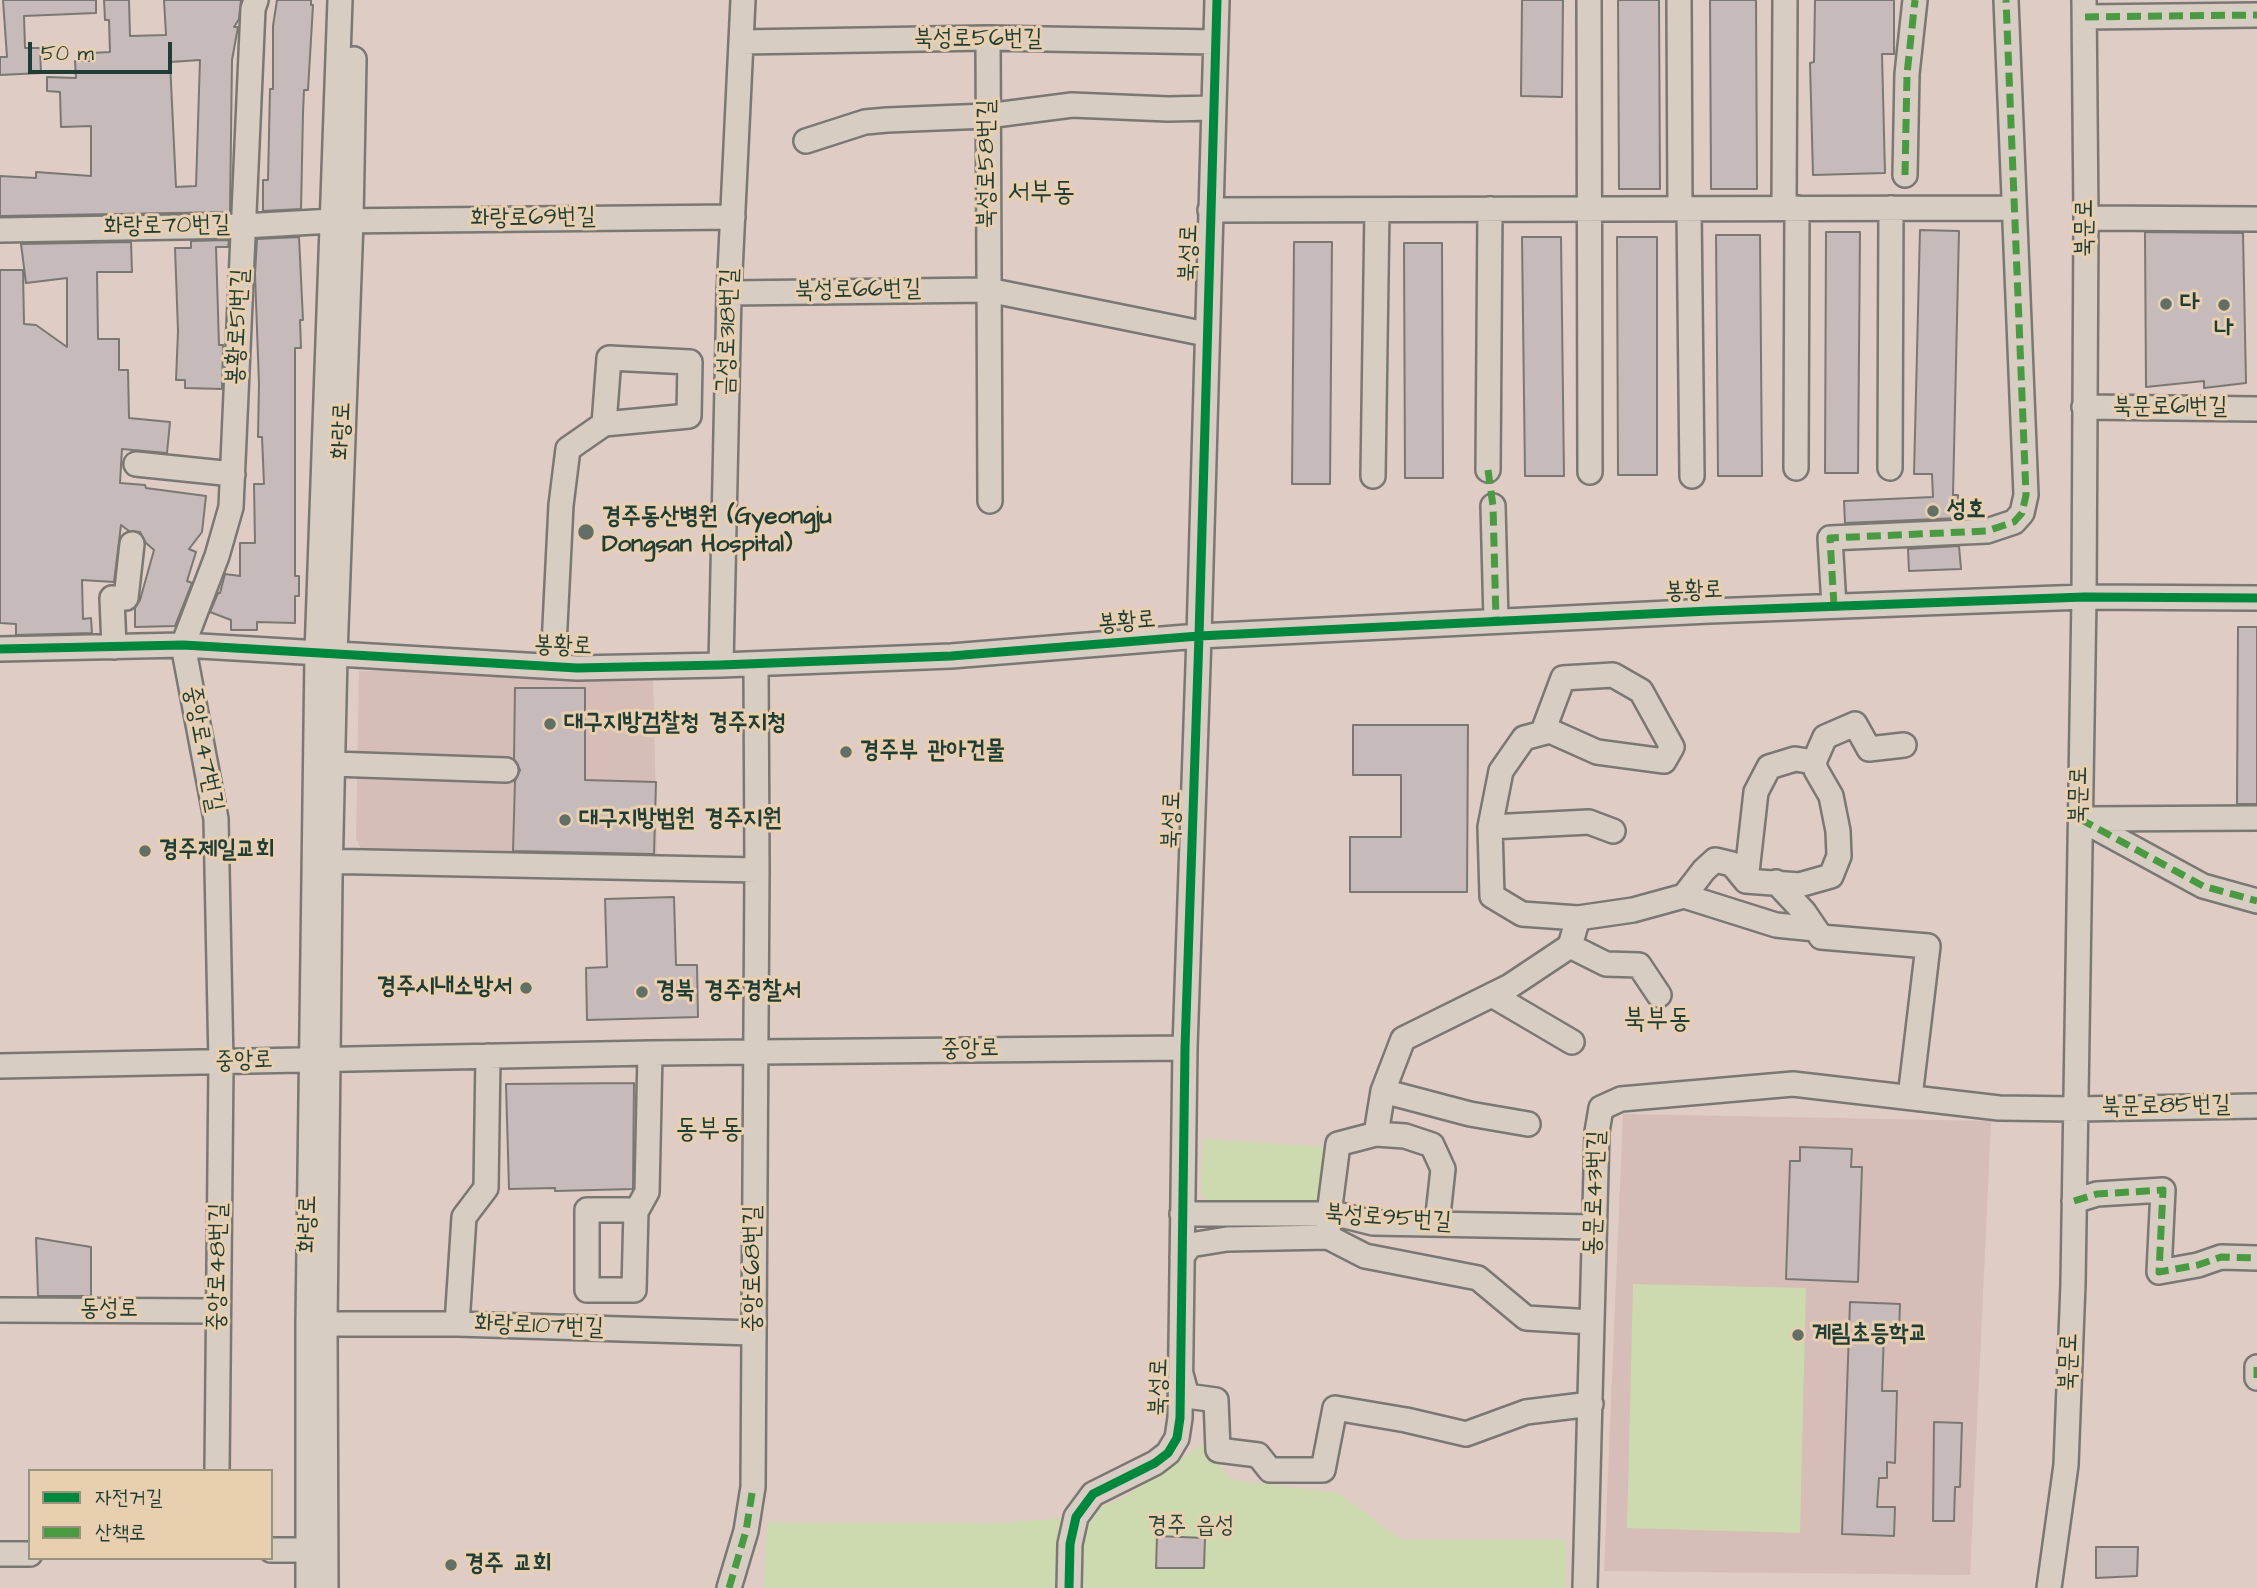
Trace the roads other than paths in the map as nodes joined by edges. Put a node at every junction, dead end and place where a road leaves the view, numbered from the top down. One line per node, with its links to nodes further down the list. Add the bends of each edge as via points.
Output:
1 (256, 0): 32 (street, 봉황로51번길)
2 (340, 0): 31 (street, 화랑로)
3 (355, 0): 31 (street, 화랑로)
4 (743, 0): 14 (street, 금성로318번길)
5 (1217, 0): 15 (street, 북성로)
6 (1589, 0): 24 (street)
7 (1679, 0): 25 (street)
8 (1785, 0): 20 (street)
9 (1916, 0): 19 (street, via 1907,74)
10 (2006, 0): 22 (street)
11 (2084, 8): 12 (street); 29 (street, 북문로)
12 (2255, 13)
13 (988, 38): 14 (street, 북성로56번길); 15 (street, 북성로56번길); 17 (street, 북성로58번길)
14 (741, 42): 28 (street, 금성로318번길)
15 (1215, 42): 16 (street, 북성로)
16 (1213, 108): 17 (street, via 1072,105); 26 (street, 북성로)
17 (988, 116): 18 (street, via 865,122); 34 (street, 북성로58번길)
18 (806, 141)
19 (1905, 175)
20 (1791, 208): 21 (street); 25 (street); 41 (street)
21 (1891, 208): 22 (street); 42 (street)
22 (2014, 208): 53 (street, via 2026,495 2022,513 2014,522 1987,531 1830,538)
23 (1490, 209): 24 (street); 27 (street); 43 (street)
24 (1588, 209): 25 (street); 44 (street)
25 (1685, 209): 47 (street)
26 (1210, 210): 27 (street); 36 (street, 북성로)
27 (1377, 210): 46 (street)
28 (733, 217): 31 (street, 화랑로69번길); 35 (street, 금성로318번길)
29 (2086, 218): 30 (street); 37 (street, 북문로)
30 (2257, 219)
31 (342, 221): 32 (street, 화랑로70번길); 59 (street, 화랑로)
32 (243, 226): 33 (street, 화랑로70번길); 45 (street, 봉황로51번길)
33 (0, 230)
34 (988, 290): 35 (street, 북성로66번길); 36 (street, 북성로66번길); 48 (street)
35 (729, 293): 61 (street, 금성로318번길)
36 (1206, 334): 55 (street, 북성로)
37 (2084, 407): 38 (street, 북문로61번길); 51 (street, 북문로)
38 (2257, 409)
39 (604, 424): 39 (street, via 609,358 690,362 689,416); 62 (street, via 568,449)
40 (136, 464): 45 (street)
41 (1796, 468)
42 (1890, 468)
43 (1488, 470)
44 (1590, 472)
45 (233, 474): 56 (street, 봉황로51번길, via 231,507 218,556)
46 (1373, 476)
47 (1692, 476)
48 (990, 501)
49 (1493, 506): 54 (street)
50 (132, 544): 57 (street, via 126,598 112,598)
51 (2084, 597): 52 (street, 봉황로); 53 (street, 봉황로); 69 (street, 북문로)
52 (2257, 598)
53 (1833, 606): 54 (street, 봉황로)
54 (1496, 620): 55 (street, 봉황로)
55 (1199, 636): 60 (street, 봉황로, via 951,656); 84 (street, 북성로)
56 (183, 645): 57 (street, 봉황로); 59 (street, 봉황로); 89 (street, 중앙로47번길, via 216,819)
57 (114, 647): 58 (street, 봉황로)
58 (0, 649)
59 (326, 654): 62 (street, 봉황로); 66 (street, 화랑로); 72 (street, 화랑로)
60 (756, 664): 61 (street, 봉황로); 73 (street)
61 (721, 665): 62 (street, 봉황로)
62 (553, 666)
63 (1550, 731): 63 (street, via 1597,752 1664,761 1672,747 1641,691 1613,676 1563,678 1545,726); 70 (street, via 1524,738 1501,771)
64 (1904, 745): 65 (street, via 1869,749 1855,724 1825,737)
65 (1814, 762): 74 (street, via 1795,760 1769,766 1756,792); 75 (street, via 1832,796 1839,856 1831,876 1800,885)
66 (333, 764): 67 (street); 72 (street, 화랑로)
67 (506, 770)
68 (2257, 818): 69 (street)
69 (2080, 819): 77 (street, via 2203,886); 94 (street, 북문로)
70 (1490, 827): 71 (street, via 1589,822); 78 (street, via 1492,896 1522,914)
71 (1613, 831)
72 (322, 861): 73 (street); 88 (street, 화랑로)
73 (757, 870): 86 (street)
74 (1746, 881): 75 (street); 76 (street, via 1732,864 1715,860)
75 (1776, 882): 79 (street)
76 (1684, 896): 78 (street); 79 (street, via 1776,925)
77 (2257, 901)
78 (1578, 918): 80 (street)
79 (1815, 929): 92 (street, via 1821,937 1928,946)
80 (1570, 946): 81 (street); 82 (street, via 1606,964 1639,965)
81 (1492, 995): 83 (street); 91 (street, via 1403,1039)
82 (1660, 995)
83 (1572, 1042)
84 (1185, 1048): 86 (street, 중앙로); 99 (street, 북성로)
85 (650, 1052): 86 (street, 중앙로); 87 (street, 중앙로); 98 (street, via 647,1192)
86 (756, 1052): 111 (street, 중앙로68번길)
87 (488, 1056): 88 (street, 중앙로); 110 (street, via 486,1188 464,1217)
88 (319, 1060): 89 (street, 중앙로); 109 (street, 화랑로); 118 (street, 화랑로)
89 (221, 1063): 90 (street, 중앙로); 107 (street, 중앙로48번길)
90 (0, 1066)
91 (1383, 1091): 95 (street); 96 (street)
92 (1910, 1097): 94 (street, 동문로43번길, via 1999,1108); 102 (street, 동문로43번길, via 1793,1084 1621,1098 1601,1108)
93 (2257, 1106): 94 (street, 북문로85번길)
94 (2075, 1109): 97 (street, 북문로)
95 (1528, 1124)
96 (1376, 1134): 100 (street, via 1338,1144); 101 (street, via 1405,1136 1432,1145 1443,1169)
97 (2074, 1201): 105 (street, via 2097,1194 2163,1190 2160,1272 2221,1257); 126 (street, 북문로, via 2066,1465)
98 (636, 1210)
99 (1182, 1214): 100 (street, 북성로95번길); 104 (street, 북성로)
100 (1329, 1214): 101 (street, 북성로95번길, via 1373,1223); 103 (street)
101 (1437, 1224): 102 (street, 북성로95번길)
102 (1594, 1227): 108 (street, 동문로43번길)
103 (1328, 1237): 104 (street, via 1227,1239 1190,1245); 108 (street, via 1365,1256 1478,1278 1526,1318)
104 (1182, 1256): 113 (street, 북성로)
105 (2257, 1258)
106 (0, 1310): 107 (street, 동성로)
107 (218, 1311): 116 (street, 중앙로48번길)
108 (1592, 1322): 115 (street, 동문로43번길)
109 (325, 1324): 110 (street, 화랑로107번길); 122 (street, 화랑로)
110 (457, 1324): 111 (street, 화랑로107번길)
111 (753, 1333): 123 (street, 중앙로68번길, via 753,1487)
112 (2257, 1367): 114 (street)
113 (1180, 1371): 115 (street, via 1187,1396 1216,1400 1218,1450 1258,1455 1270,1470 1323,1470 1335,1408 1466,1434 1526,1412); 124 (street, 북성로, via 1177,1438 1155,1463 1093,1494 1076,1517)
114 (2257, 1378)
115 (1591, 1404): 125 (street, 동문로43번길)
116 (217, 1469)
117 (273, 1550): 118 (street)
118 (308, 1550): 121 (street, 화랑로)
119 (28, 1553): 120 (street)
120 (0, 1554)
121 (308, 1588)
122 (326, 1588)
123 (729, 1588)
124 (1069, 1588)
125 (1585, 1588)
126 (2049, 1588)

